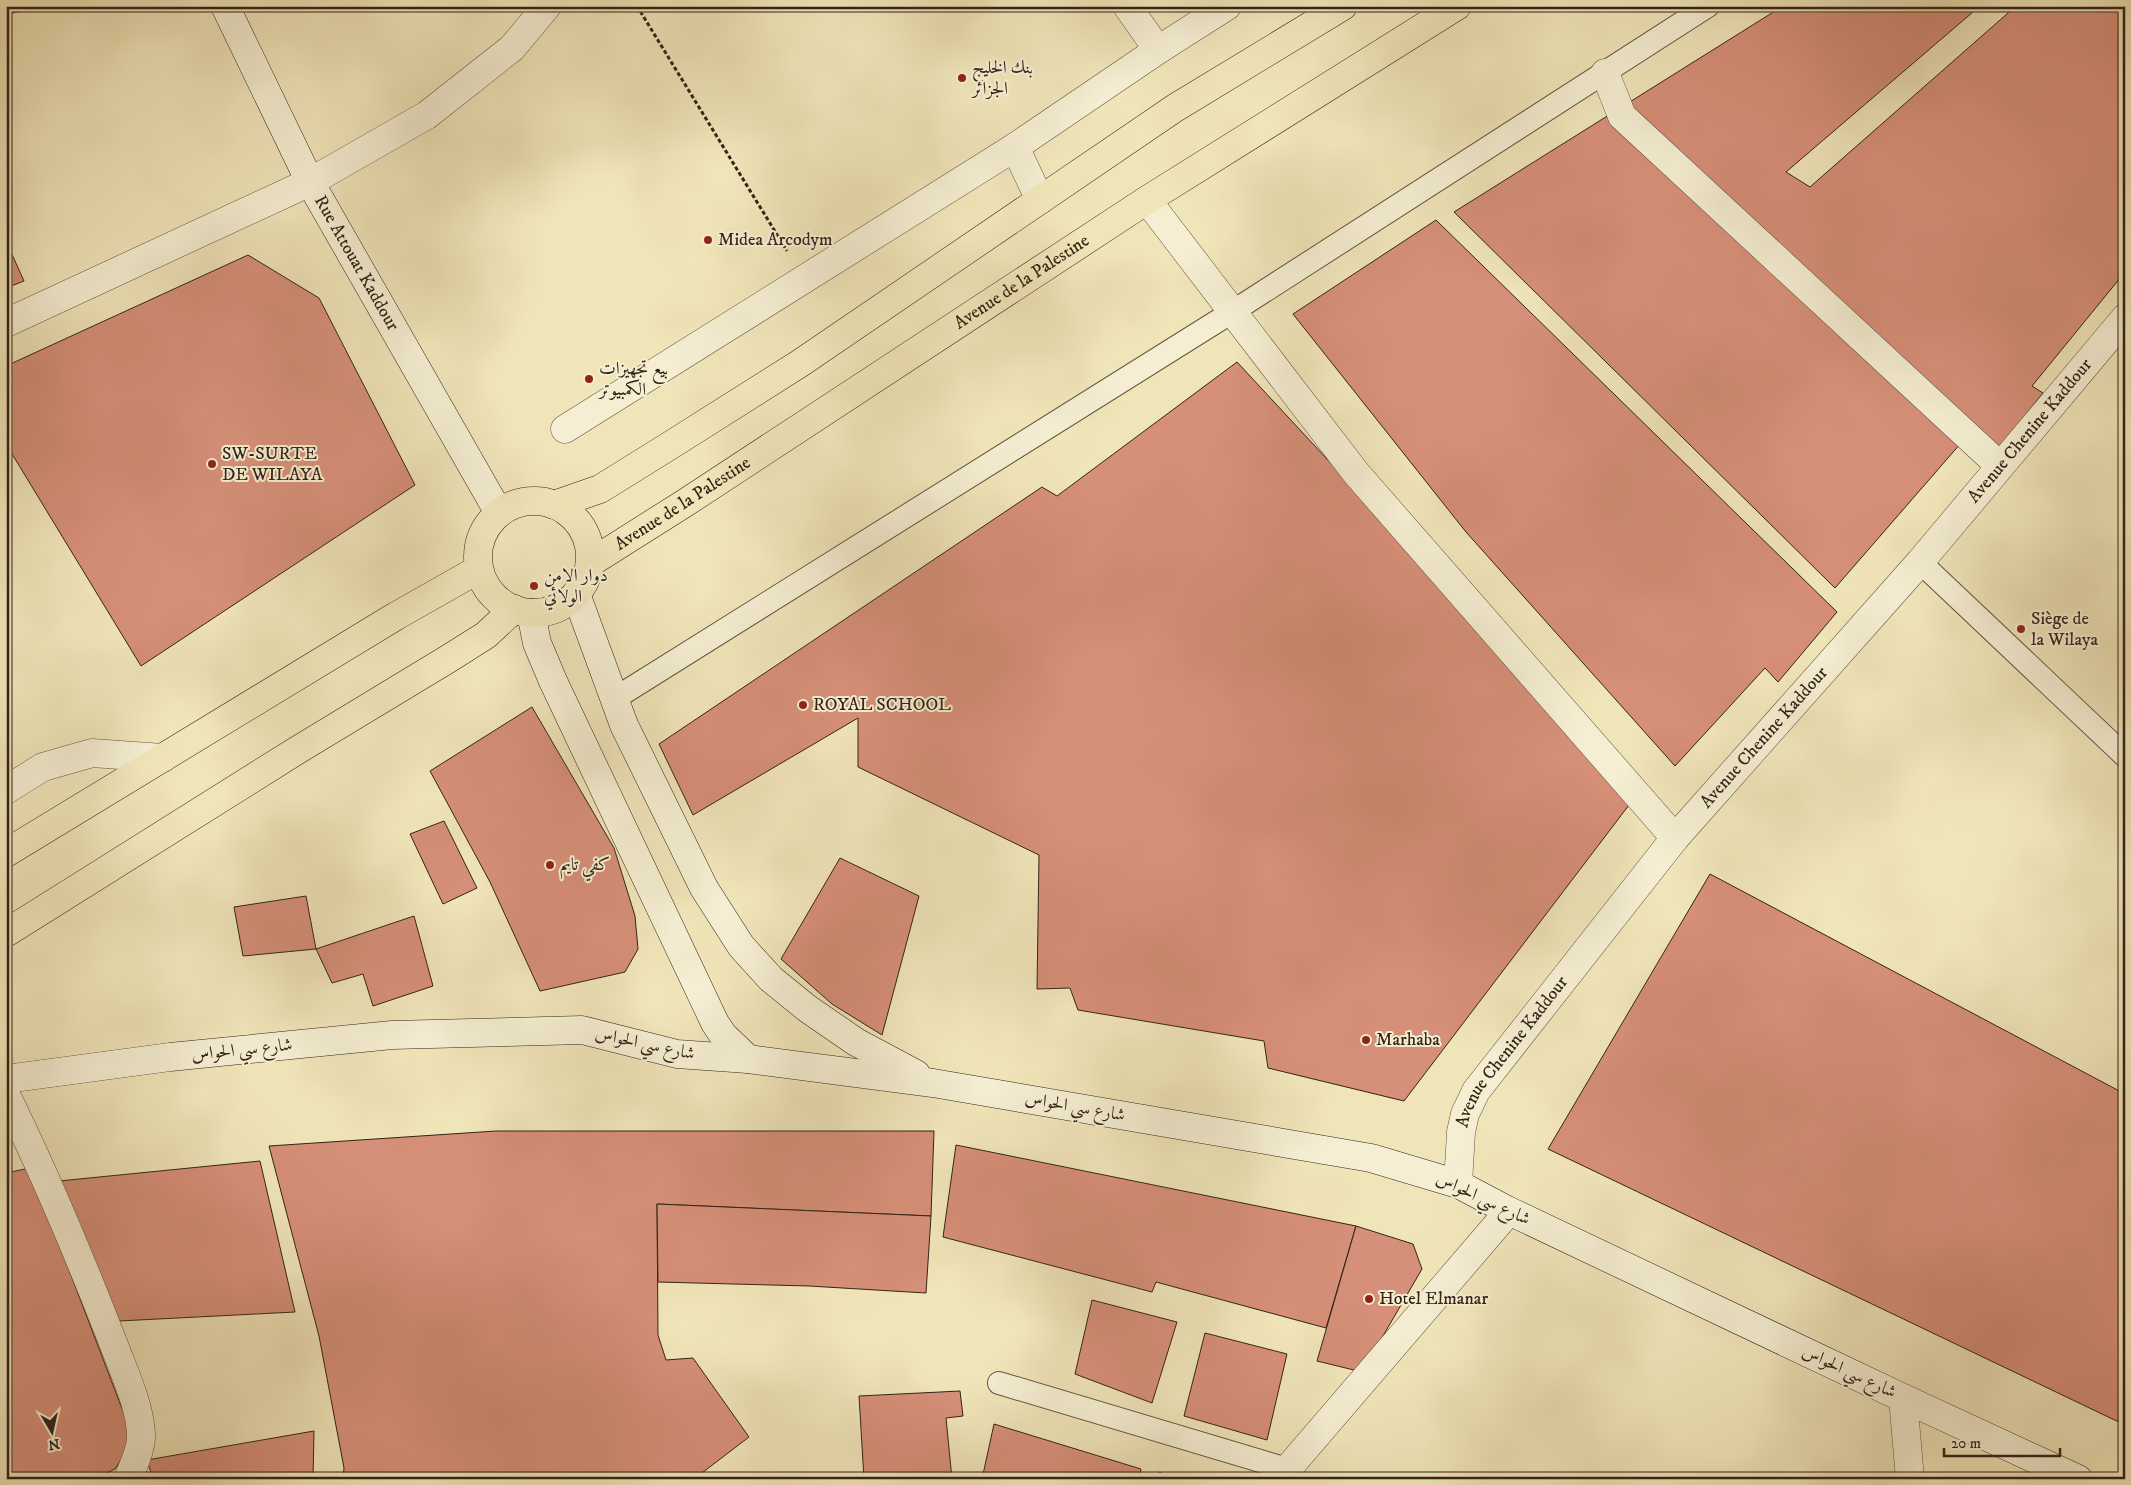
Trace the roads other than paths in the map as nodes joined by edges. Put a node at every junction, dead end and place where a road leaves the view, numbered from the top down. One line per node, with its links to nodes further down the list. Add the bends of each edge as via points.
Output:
1 (225, 6): 11 (street, Rue Attouat Kaddour)
2 (547, 6): 11 (street, via 512,48 427,115)
3 (1127, 6): 8 (street)
4 (1227, 6): 8 (street)
5 (1342, 6): 12 (main road, via 1175,108)
6 (1457, 6): 13 (main road, Avenue de la Palestine)
7 (1708, 6): 9 (lane)
8 (1158, 50): 10 (street)
9 (1605, 73): 14 (lane); 18 (street, via 1622,116)
10 (1015, 147): 12 (street); 17 (street)
11 (310, 182): 16 (street); 20 (street, Rue Attouat Kaddour)
12 (1040, 200): 19 (main road, via 799,364 650,459 600,490)
13 (1147, 200): 14 (street); 22 (main road, Avenue de la Palestine)
14 (1232, 312): 26 (lane); 30 (street, via 1356,473)
15 (2125, 318): 18 (street, Avenue Chenine Kaddour)
16 (6, 323)
17 (565, 429)
18 (2000, 466): 21 (street, Avenue Chenine Kaddour)
19 (554, 505): 20 (main road, via 526,502); 22 (main road, via 570,514 582,528 589,545)
20 (499, 513): 23 (main road, via 481,539)
21 (1920, 562): 27 (lane); 30 (street, Avenue Chenine Kaddour)
22 (590, 563): 24 (main road, via 586,580)
23 (479, 570): 25 (main road, via 486,587 499,600); 28 (main road, via 396,616)
24 (576, 594): 25 (main road, via 564,605 548,611); 26 (street)
25 (522, 611): 32 (main road); 33 (street, via 714,1023)
26 (614, 699): 35 (street, via 683,849 741,946 771,979 808,1009 856,1042)
27 (2125, 756)
28 (163, 758): 29 (street, via 92,753 43,767); 31 (main road)
29 (6, 790)
30 (1675, 838): 37 (street, Avenue Chenine Kaddour, via 1476,1091 1461,1132)
31 (6, 853)
32 (6, 933)
33 (748, 1059): 34 (street, شارع سي الحواس, via 677,1054 582,1030 392,1035 170,1057); 35 (street, شارع سي الحواس)
34 (6, 1079)
35 (932, 1082): 37 (street, شارع سي الحواس, via 1371,1158)
36 (6, 1094): 41 (street, via 39,1161 133,1397 141,1439)
37 (1458, 1184): 38 (street, شارع سي الحواس)
38 (1509, 1211): 40 (street, شارع سي الحواس); 42 (street)
39 (999, 1383): 42 (lane)
40 (1903, 1398): 43 (street); 44 (street, شارع سي الحواس)
41 (134, 1474)
42 (1283, 1474)
43 (1910, 1479)
44 (2078, 1479)

